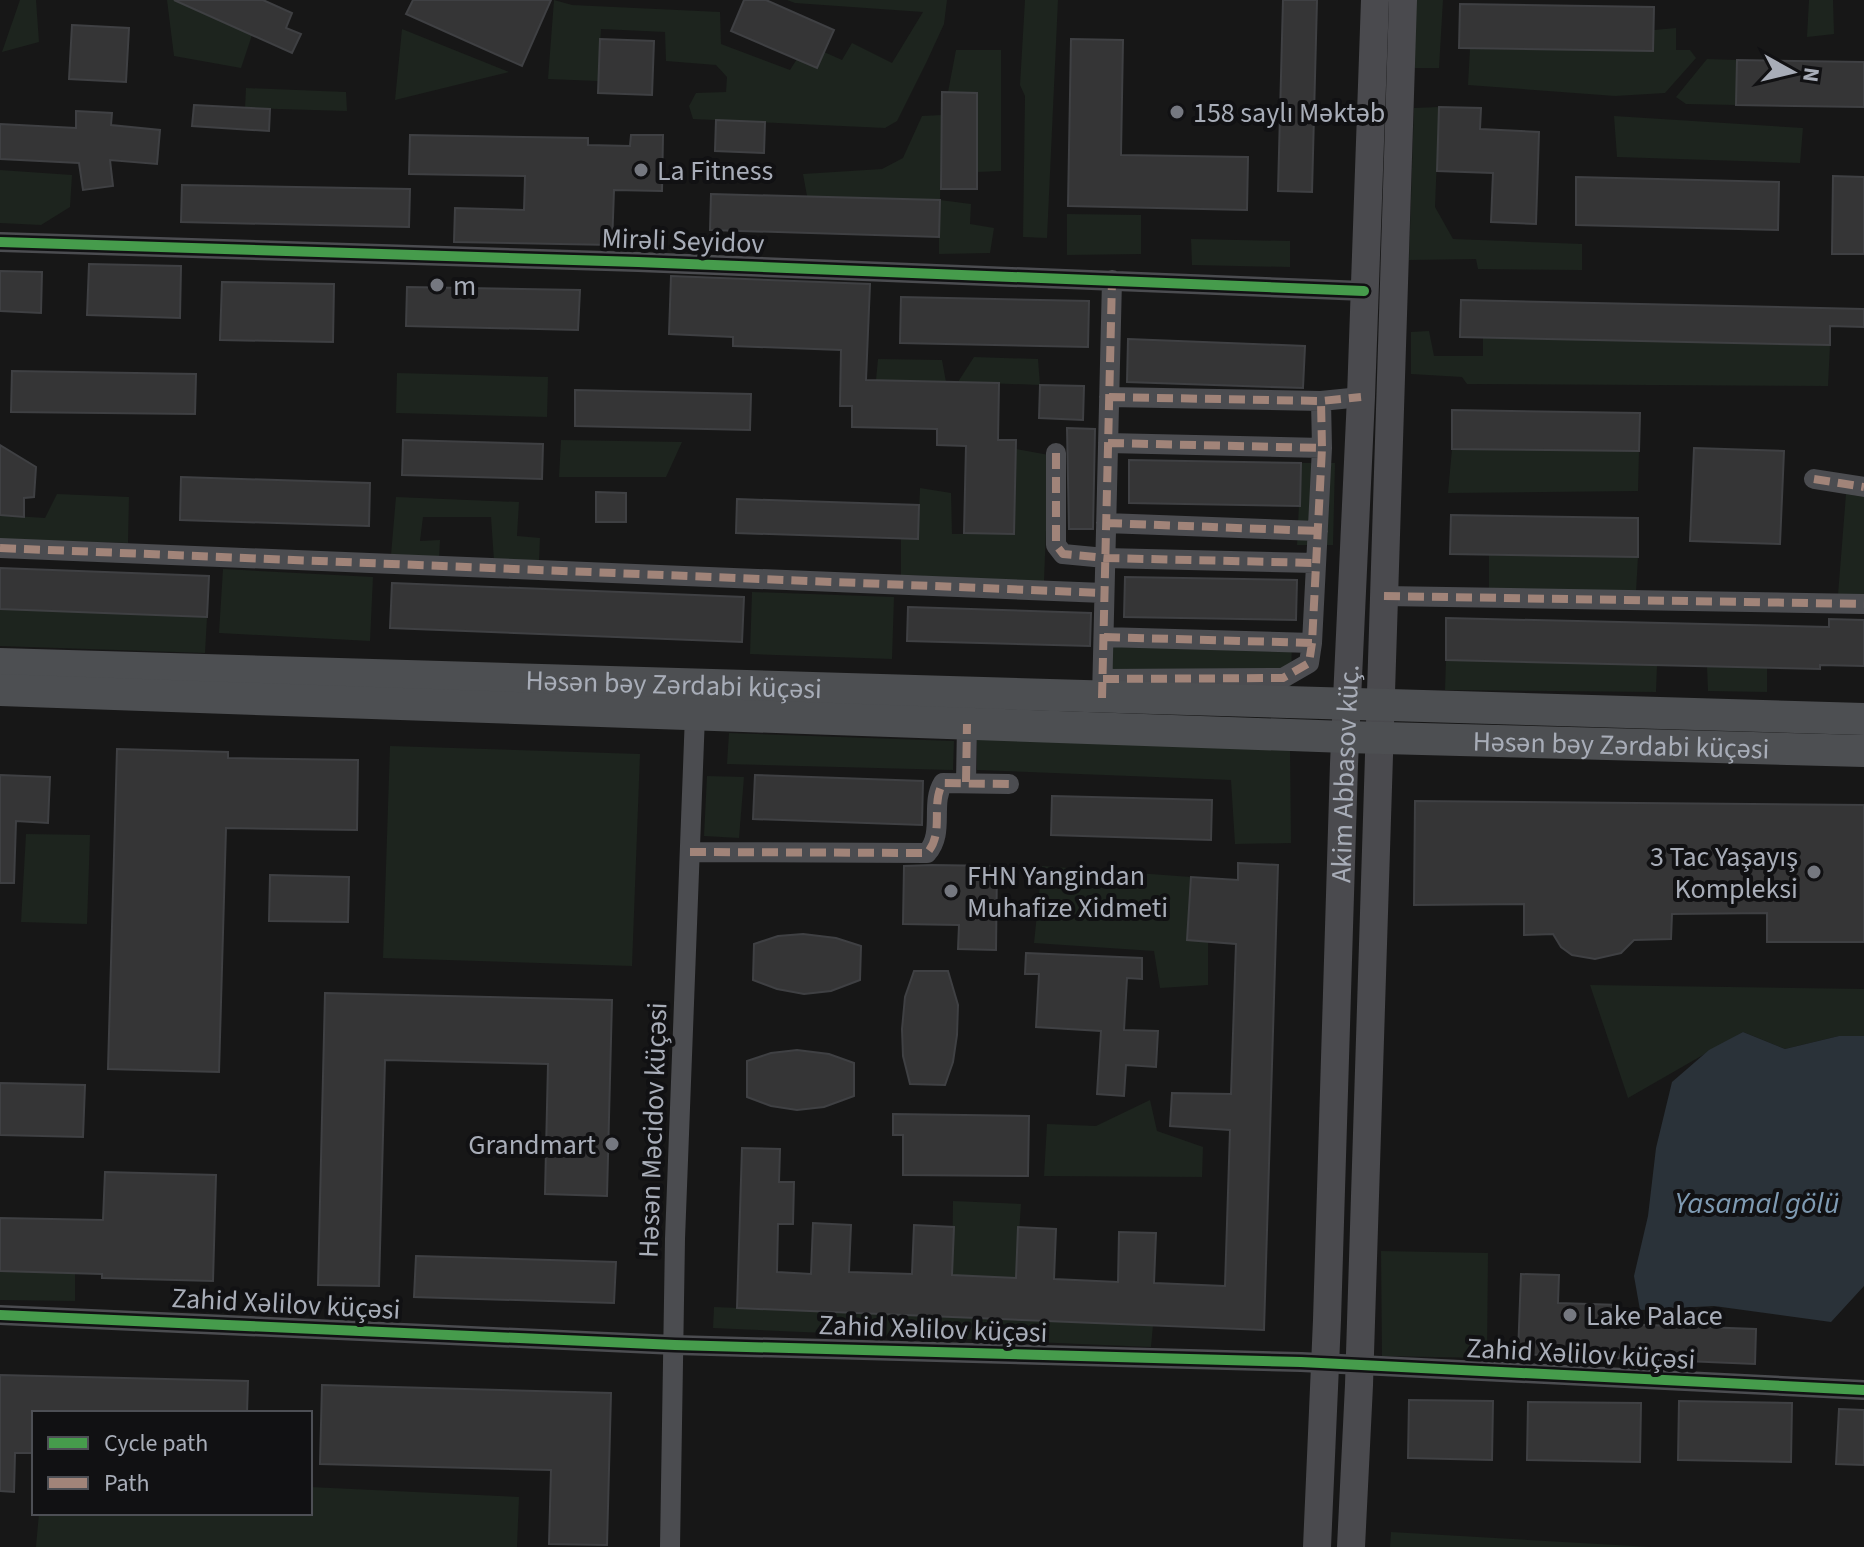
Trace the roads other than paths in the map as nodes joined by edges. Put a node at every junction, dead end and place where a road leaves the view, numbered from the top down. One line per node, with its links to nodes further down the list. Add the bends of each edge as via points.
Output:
1 (1375, 0): 5 (main road, Akim Abbasov küç.)
2 (1403, 0): 8 (main road, Akim Abbasov küç.)
3 (0, 242): 4 (street, Mirəli Seyidov)
4 (1112, 280): 5 (street, Mirəli Seyidov); 6 (street)
5 (1364, 291): 7 (main road, Akim Abbasov küç.)
6 (1109, 397): 9 (street); 10 (street)
7 (1361, 397): 8 (main road); 9 (street); 28 (main road, Akim Abbasov küç.)
8 (1391, 397): 21 (main road, Akim Abbasov küç.)
9 (1321, 401): 11 (street)
10 (1108, 443): 11 (street); 15 (street)
11 (1322, 448): 16 (street)
12 (1056, 453): 18 (street, via 1056,545 1063,554)
13 (1814, 479): 14 (street)
14 (1864, 487)
15 (1106, 523): 16 (street); 18 (street)
16 (1318, 531): 19 (street)
17 (0, 548): 20 (street)
18 (1105, 558): 19 (street); 20 (street)
19 (1316, 563): 24 (street)
20 (1104, 593): 23 (street)
21 (1384, 596): 22 (street); 29 (main road, Akim Abbasov küç.)
22 (1864, 604)
23 (1104, 637): 24 (street); 26 (street)
24 (1312, 643): 26 (street, via 1309,663 1283,678)
25 (0, 664): 26 (main road, Həsən bəy Zərdabi küçəsi)
26 (1102, 689): 28 (main road, Həsən bəy Zərdabi küçəsi)
27 (0, 690): 30 (main road, Həsən bəy Zərdabi küçəsi)
28 (1347, 704): 29 (main road, Həsən bəy Zərdabi küçəsi); 33 (main road, Akim Abbasov küç.)
29 (1380, 705): 31 (main road, Həsən bəy Zərdabi küçəsi); 34 (main road, Akim Abbasov küç.)
30 (695, 715): 32 (main road, Həsən bəy Zərdabi küçəsi); 38 (street, Həsən Məcidov küçəsi)
31 (1864, 719)
32 (967, 724): 33 (main road, Həsən bəy Zərdabi küçəsi); 36 (street)
33 (1346, 737): 34 (main road, Həsən bəy Zərdabi küçəsi); 39 (main road, Akim Abbasov küç.)
34 (1378, 738): 35 (main road, Həsən bəy Zərdabi küçəsi); 40 (main road, Akim Abbasov küç.)
35 (1864, 751)
36 (966, 782): 37 (street); 38 (street, via 943,783 938,791 937,827 927,853)
37 (1009, 784)
38 (690, 852): 42 (street, Həsən Məcidov küçəsi)
39 (1334, 1051): 40 (main road); 43 (main road, Akim Abbasov küç.)
40 (1368, 1052): 44 (main road, Akim Abbasov küç.)
41 (0, 1315): 42 (street, Zahid Xəlilov küçəsi)
42 (675, 1345): 43 (street, Zahid Xəlilov küçəsi); 46 (street, Həsən Məcidov küçəsi)
43 (1325, 1363): 44 (street, Zahid Xəlilov küçəsi); 47 (main road, Akim Abbasov küç.)
44 (1360, 1366): 45 (street, Zahid Xəlilov küçəsi); 48 (main road, Akim Abbasov küç.)
45 (1864, 1390)
46 (670, 1547)
47 (1317, 1547)
48 (1351, 1547)

